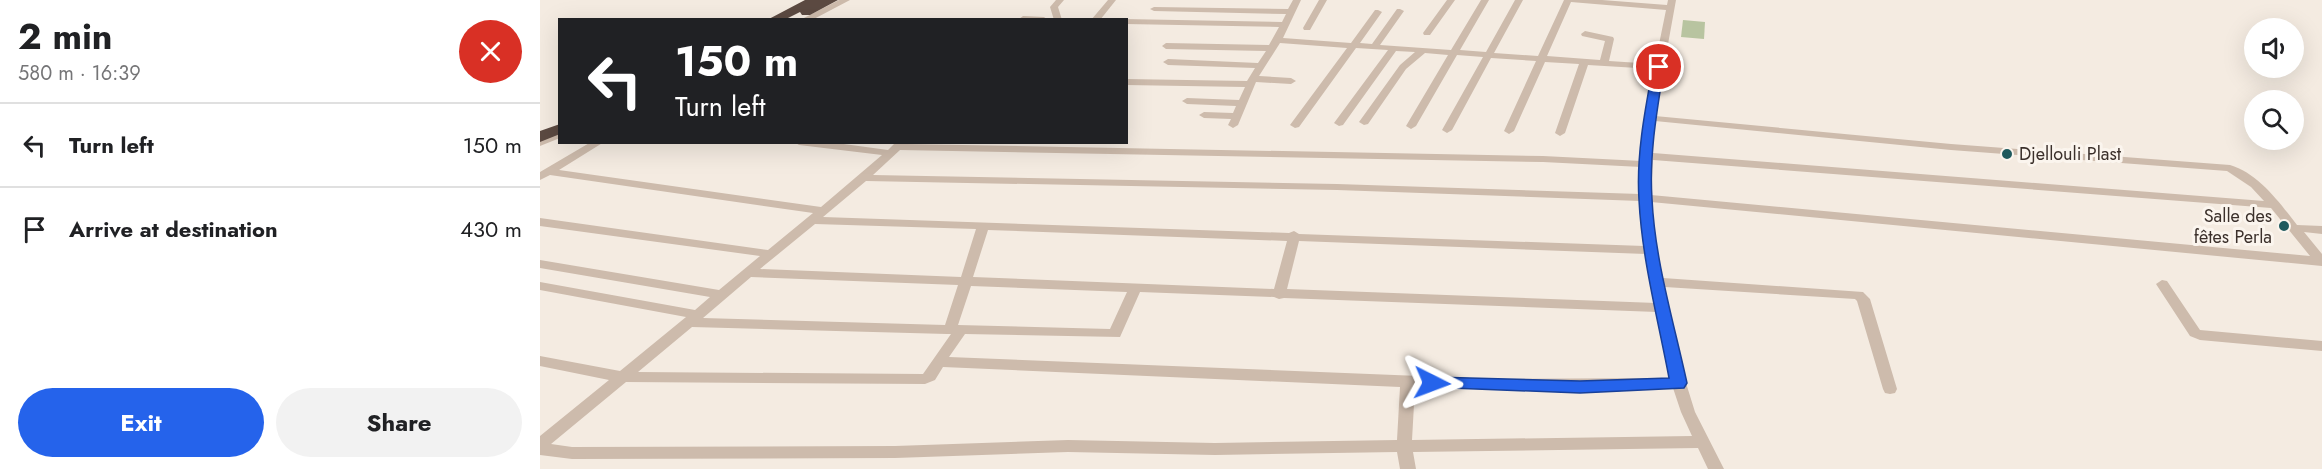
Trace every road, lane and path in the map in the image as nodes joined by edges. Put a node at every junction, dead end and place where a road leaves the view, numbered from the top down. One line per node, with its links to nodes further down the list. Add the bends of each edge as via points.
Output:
1 (815, 0): 17 (highway)
2 (832, 0): 18 (highway)
3 (846, 0): 19 (street)
4 (1060, 0): 20 (street, via 1054,7)
5 (1112, 0): 21 (street)
6 (1297, 0): 15 (street)
7 (1323, 0): 24 (street)
8 (1451, 0): 25 (street)
9 (1485, 0): 33 (street)
10 (1519, 0): 34 (street)
11 (1570, 0): 12 (street); 35 (street)
12 (1671, 4): 40 (street)
13 (1154, 9): 15 (street)
14 (1400, 11): 30 (street)
15 (1290, 12): 23 (street)
16 (1378, 12): 28 (street)
17 (777, 18)
18 (795, 18)
19 (808, 18)
20 (1057, 18)
21 (1097, 18)
22 (1128, 21): 23 (street)
23 (1283, 25): 27 (street)
24 (1307, 28)
25 (1426, 33)
26 (1585, 34): 38 (street, via 1610,39)
27 (1275, 44): 28 (street); 29 (street); 39 (street)
28 (1354, 45): 30 (street); 51 (street)
29 (1166, 46)
30 (1375, 46): 31 (street)
31 (1394, 48): 32 (street); 50 (street)
32 (1423, 50): 33 (street); 49 (street, via 1403,67)
33 (1453, 52): 34 (street); 52 (street)
34 (1489, 55): 35 (street); 55 (street)
35 (1542, 59): 37 (street); 56 (street)
36 (1168, 62): 39 (street)
37 (1584, 62): 38 (street); 57 (street)
38 (1604, 63): 40 (street)
39 (1262, 66): 43 (street)
40 (1659, 67): 47 (street)
41 (1291, 81): 43 (street)
42 (1128, 82): 43 (street)
43 (1252, 82): 45 (street)
44 (1187, 101): 45 (street)
45 (1243, 103): 46 (street, via 1235,120)
46 (1204, 115)
47 (1650, 118): 64 (street); 68 (street, via 1951,147 2230,168 2242,174)
48 (558, 119): 53 (highway)
49 (1364, 122)
50 (1339, 123)
51 (1294, 125)
52 (1411, 126)
53 (540, 127)
54 (558, 129): 59 (highway)
55 (1447, 130)
56 (1509, 131)
57 (1560, 133)
58 (558, 135): 60 (street)
59 (540, 137)
60 (540, 143)
61 (596, 144): 65 (street)
62 (838, 144): 63 (street)
63 (897, 147): 64 (street); 66 (street)
64 (1646, 160): 67 (street); 68 (street)
65 (544, 174): 69 (street)
66 (863, 178): 67 (street); 69 (street)
67 (1645, 198): 76 (street); 78 (street)
68 (2273, 205): 73 (street)
69 (824, 211): 70 (street)
70 (813, 220): 72 (street); 77 (street)
71 (540, 222): 77 (street)
72 (983, 227): 75 (street); 81 (street)
73 (2295, 228): 74 (street); 78 (street)
74 (2322, 230)
75 (1294, 235): 76 (street); 87 (street)
76 (1651, 250): 82 (street)
77 (772, 254): 80 (street)
78 (2322, 262)
79 (540, 264): 86 (street)
80 (749, 273): 81 (street); 86 (street)
81 (967, 281): 85 (street); 90 (street)
82 (1658, 282): 88 (street); 97 (street, via 1858,295 1863,299)
83 (2162, 284): 91 (street, via 2200,335)
84 (540, 286): 89 (street)
85 (1135, 288): 87 (street); 90 (street, via 1115,334)
86 (722, 295): 89 (street)
87 (1279, 295): 88 (street)
88 (1662, 308): 96 (street)
89 (694, 318): 90 (street); 94 (street)
90 (955, 330): 93 (street)
91 (2322, 346)
92 (540, 361): 94 (street)
93 (939, 362): 94 (street, via 925,379); 95 (street, via 1072,364)
94 (623, 377): 99 (street)
95 (1408, 382): 96 (street, via 1580,387); 100 (street)
96 (1679, 383): 98 (street)
97 (1890, 389)
98 (1702, 442): 100 (street); 102 (street)
99 (540, 447): 100 (street, via 572,453 871,452 1068,446)
100 (1404, 448): 101 (street)
101 (1408, 469)
102 (1716, 469)

